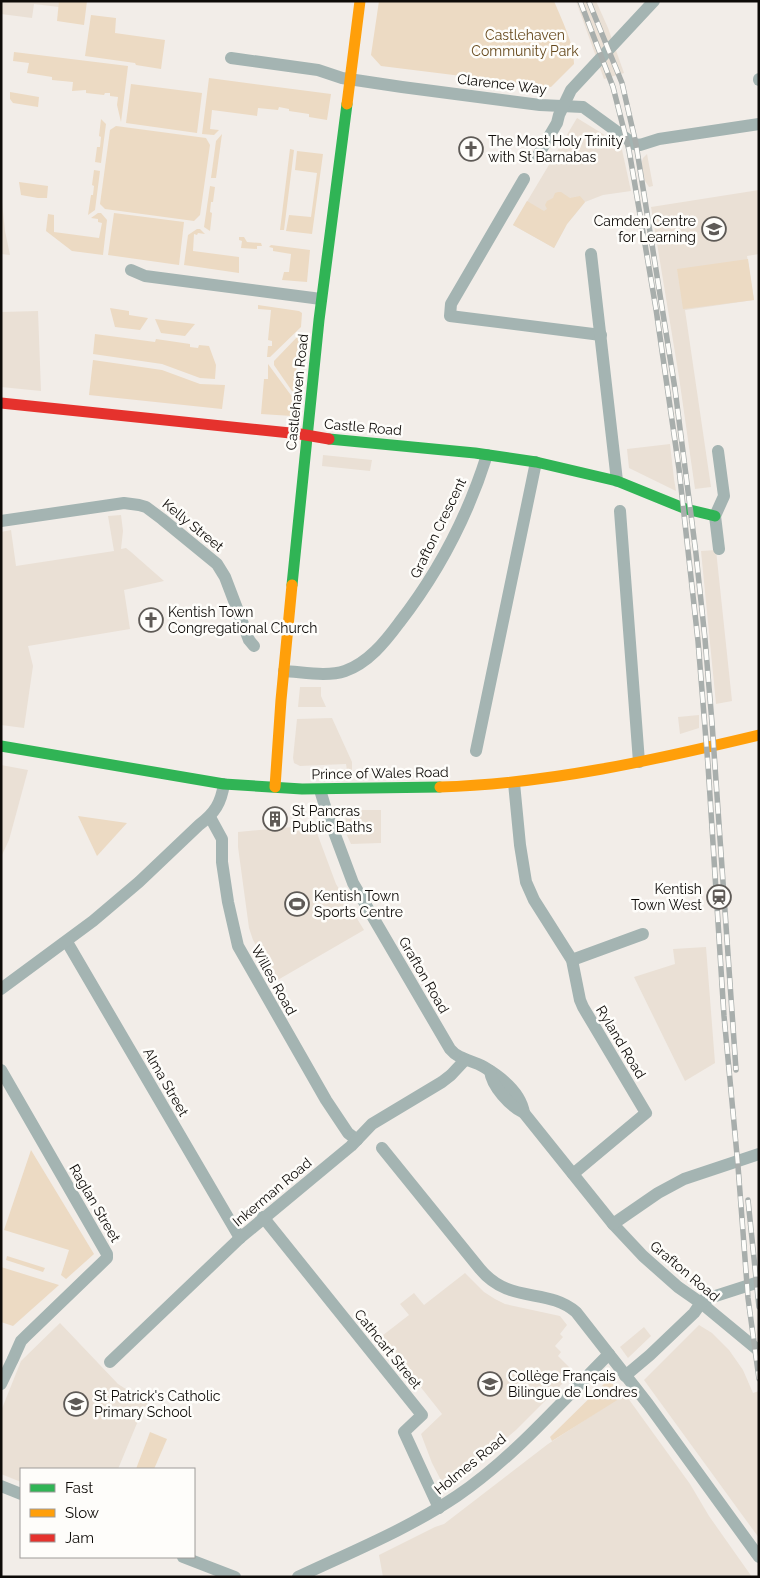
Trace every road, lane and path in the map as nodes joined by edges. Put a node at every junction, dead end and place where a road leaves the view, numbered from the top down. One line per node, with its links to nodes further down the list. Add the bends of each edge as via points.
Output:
1 (360, 1): 4 (street, Castlehaven Road)
2 (654, 1): 5 (street, via 571,90)
3 (231, 58): 4 (street, Clarence Way, via 318,70)
4 (350, 79): 5 (street, Clarence Way); 11 (street, Castlehaven Road)
5 (564, 106): 6 (street, Clarence Way, via 583,107 634,144); 7 (street)
6 (759, 124)
7 (537, 157)
8 (524, 179): 12 (street, via 451,304 450,316)
9 (591, 254): 12 (street)
10 (131, 270): 11 (street, via 145,276)
11 (321, 299): 14 (street, Castlehaven Road)
12 (600, 335): 18 (street)
13 (1, 403): 14 (street, Castle Road)
14 (308, 436): 16 (street, Castle Road); 24 (street, Castlehaven Road)
15 (718, 451): 20 (street, via 724,496)
16 (487, 454): 17 (street, Castle Road); 24 (street, Grafton Crescent, via 470,501 437,567 419,597 379,648 344,671)
17 (536, 462): 18 (street, Castle Road); 27 (street)
18 (617, 481): 20 (street, Castle Road, via 686,509)
19 (620, 511): 28 (street)
20 (715, 516): 22 (street)
21 (1, 521): 23 (street, Kelly Street, via 124,503 146,507 217,564)
22 (719, 549)
23 (254, 646)
24 (284, 671): 31 (street, Castlehaven Road)
25 (759, 735): 28 (street, Prince of Wales Road)
26 (1, 746): 30 (street, Prince of Wales Road)
27 (476, 751)
28 (639, 762): 29 (street, Prince of Wales Road)
29 (514, 783): 32 (street, Prince of Wales Road); 36 (street, Ryland Road, via 526,882)
30 (224, 784): 31 (street, Prince of Wales Road); 33 (street, via 221,800)
31 (274, 787): 32 (street, Prince of Wales Road)
32 (320, 790): 38 (street, Grafton Road, via 354,882 450,1049)
33 (210, 817): 35 (street, via 133,888); 40 (street, Willes Road, via 222,840 228,902 238,946 326,1100)
34 (643, 934): 36 (street)
35 (67, 942): 37 (street); 46 (street, Alma Street)
36 (572, 960): 43 (street, Ryland Road, via 583,1007 646,1114)
37 (1, 988)
38 (464, 1060): 40 (street, Inkerman Road, via 442,1082 381,1119); 43 (street, Grafton Road, via 500,1076 521,1101 524,1113)
39 (1, 1070): 53 (street, Raglan Street, via 108,1254 21,1341)
40 (357, 1140): 44 (street, Inkerman Road)
41 (382, 1148): 50 (street, via 491,1281 516,1293 564,1303 586,1324)
42 (759, 1154): 45 (street, via 684,1180 658,1193)
43 (574, 1174): 45 (street, Grafton Road)
44 (263, 1217): 46 (street, Inkerman Road); 56 (street, Cathcart Street, via 422,1416 404,1432)
45 (613, 1224): 48 (street, Grafton Road, via 643,1256)
46 (240, 1238): 51 (street, Inkerman Road)
47 (759, 1282): 48 (street)
48 (701, 1303): 49 (street, Grafton Road); 52 (street)
49 (759, 1351)
50 (609, 1354): 52 (street); 56 (street, Holmes Road, via 502,1460)
51 (110, 1362)
52 (625, 1376): 57 (street)
53 (1, 1384)
54 (1, 1486): 55 (street)
55 (20, 1494)
56 (439, 1508): 60 (street, Holmes Road)
57 (759, 1557)
58 (186, 1558): 59 (street)
59 (235, 1577)
60 (298, 1577)

